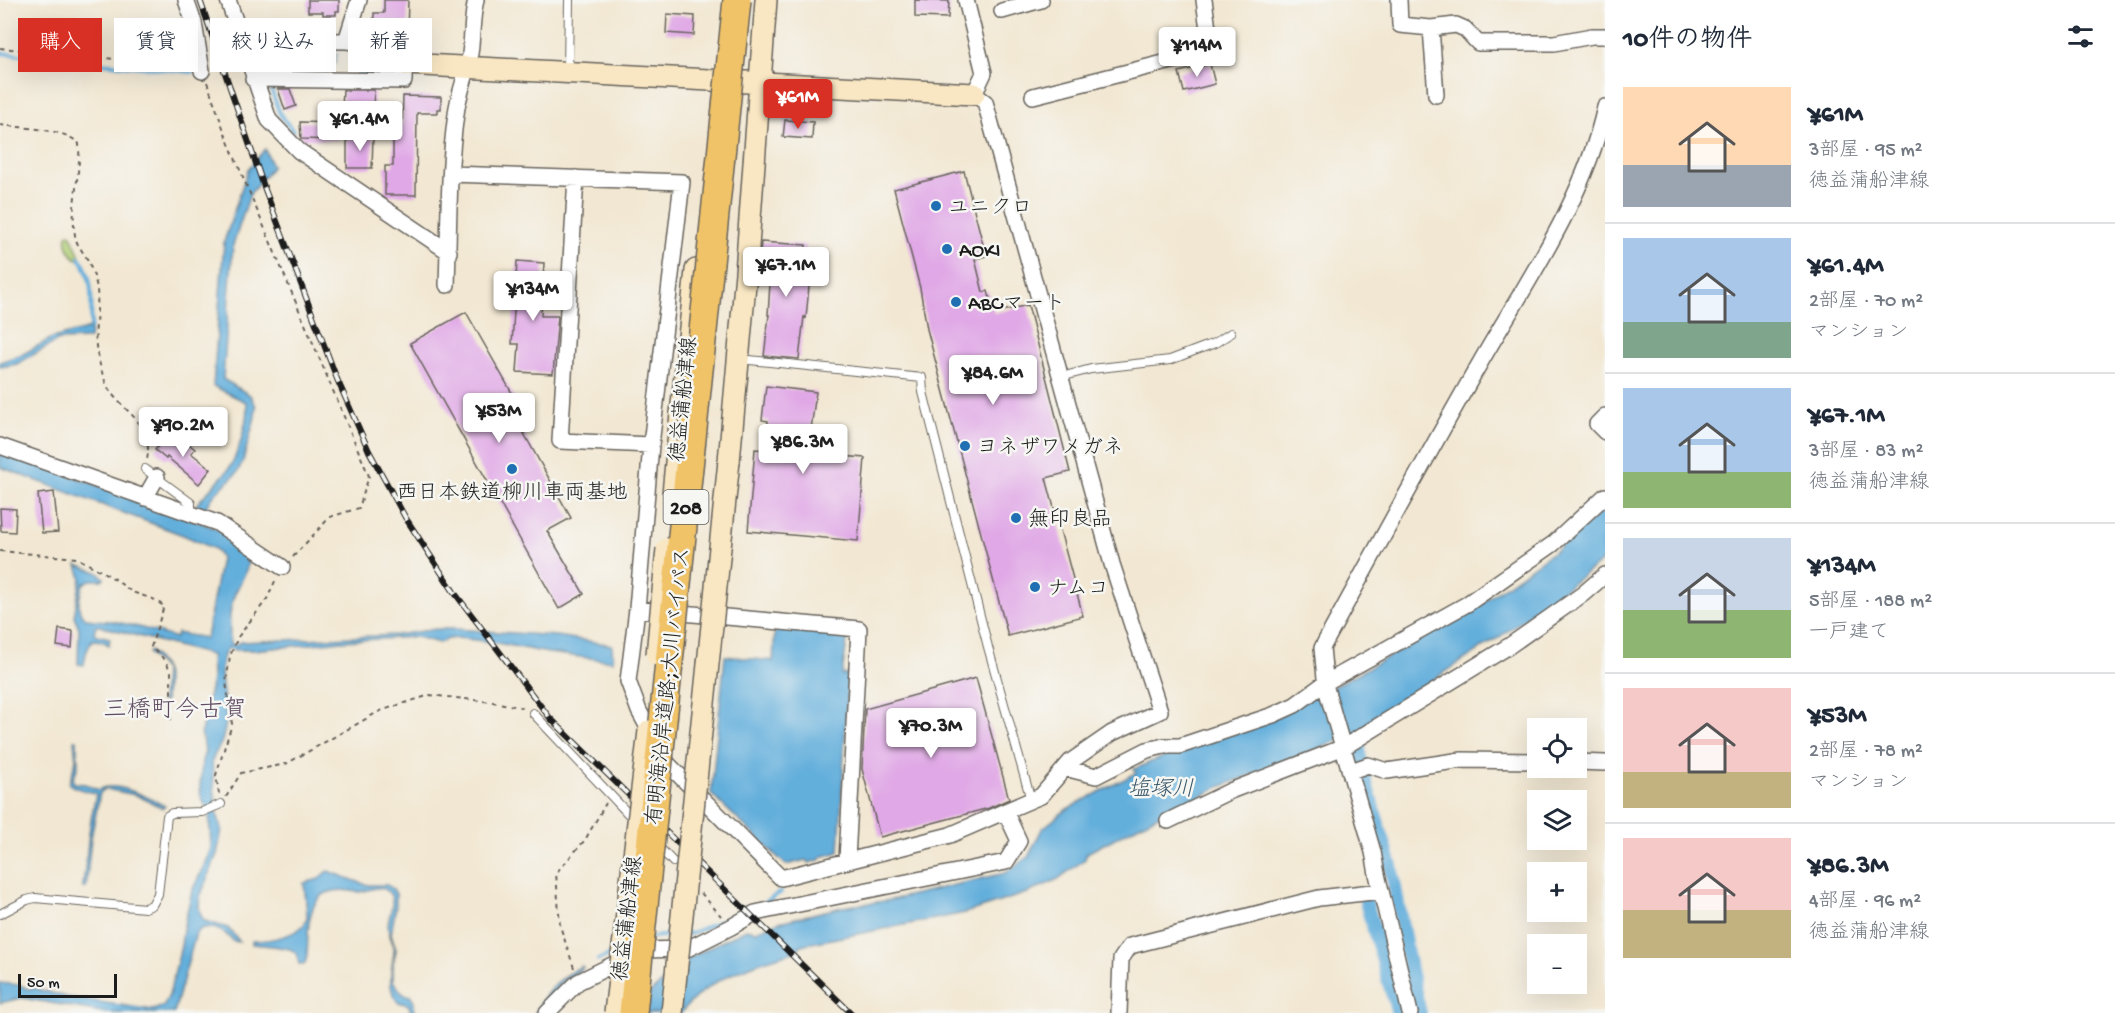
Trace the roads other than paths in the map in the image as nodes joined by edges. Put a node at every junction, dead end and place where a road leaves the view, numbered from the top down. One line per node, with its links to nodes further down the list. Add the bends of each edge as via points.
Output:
1 (186, 0): 21 (street)
2 (228, 0): 14 (street)
3 (359, 0): 18 (street)
4 (476, 0): 20 (street)
5 (569, 0): 24 (lane)
6 (726, 0): 26 (main road, 徳益蒲船津線)
7 (737, 0): 70 (highway, 有明海沿岸道路;大川バイパス / 208, bridge)
8 (766, 0): 27 (main road)
9 (966, 0): 28 (street, via 984,73)
10 (1041, 0): 13 (street)
11 (1204, 0): 30 (street, via 1211,51)
12 (1400, 0): 15 (street, via 1400,25)
13 (1002, 10)
14 (233, 18)
15 (1431, 28): 16 (street, via 1456,25 1478,43 1554,43); 29 (street)
16 (1605, 36)
17 (336, 41): 18 (street)
18 (346, 41)
19 (432, 66): 20 (main road)
20 (468, 68): 24 (main road); 32 (street, via 456,114)
21 (202, 71)
22 (251, 72): 25 (street)
23 (405, 72): 25 (street, via 404,81)
24 (568, 72): 26 (main road)
25 (253, 79): 34 (street, via 269,120 299,151)
26 (716, 80): 27 (main road); 36 (main road, 徳益蒲船津線)
27 (759, 81): 28 (main road); 39 (main road)
28 (974, 94): 40 (street, via 985,102)
29 (1436, 94)
30 (1033, 96)
31 (1605, 107): 52 (street, via 1573,200 1322,648)
32 (451, 174): 33 (street); 34 (street)
33 (576, 178): 35 (street, via 682,182); 43 (street, via 560,441)
34 (448, 252): 37 (street)
35 (673, 263): 36 (street); 43 (street)
36 (697, 264): 69 (main road, 徳益蒲船津線, bridge, via 652,706)
37 (447, 285)
38 (1231, 333): 40 (lane, via 1170,360 1092,369)
39 (739, 359): 60 (lane, via 922,378 945,485); 71 (main road, bridge)
40 (1061, 377): 58 (street, via 1112,564 1160,711 1112,733)
41 (1605, 416): 42 (street, via 1597,424)
42 (1605, 432)
43 (651, 445): 51 (street)
44 (0, 446): 47 (street)
45 (151, 473): 47 (street); 48 (lane, via 191,503)
46 (1605, 496): 52 (street, via 1553,544 1467,604)
47 (145, 498): 48 (street)
48 (191, 514): 49 (street, via 217,523)
49 (282, 567)
50 (1605, 575): 54 (street, via 1509,646)
51 (637, 609): 64 (street, via 628,681 639,711 668,764 781,878); 64 (street, via 858,630)
52 (1326, 685): 54 (street); 58 (street, via 1274,715 1180,746 1147,750 1096,777)
53 (533, 713): 65 (lane)
54 (1344, 747): 59 (street); 63 (street, via 1230,791)
55 (1527, 761): 59 (street, via 1462,760 1387,771 1368,765)
56 (1587, 762): 57 (street)
57 (1605, 763)
58 (1065, 768): 60 (street, via 1041,796)
59 (1351, 771): 66 (street)
60 (1031, 801): 62 (street)
61 (221, 804): 67 (lane, via 202,812 167,816 158,894 146,908 35,898)
62 (1005, 811): 64 (street, via 950,835); 68 (street, via 1019,841 1006,862 754,914 687,949 642,950 578,982)
63 (1168, 820)
64 (847, 860)
65 (673, 862)
66 (1381, 891): 72 (street, via 1319,898 1130,946 1121,959); 73 (street)
67 (0, 914)
68 (548, 1013)
69 (615, 1013)
70 (633, 1013)
71 (672, 1013)
72 (1119, 1013)
73 (1410, 1013)

